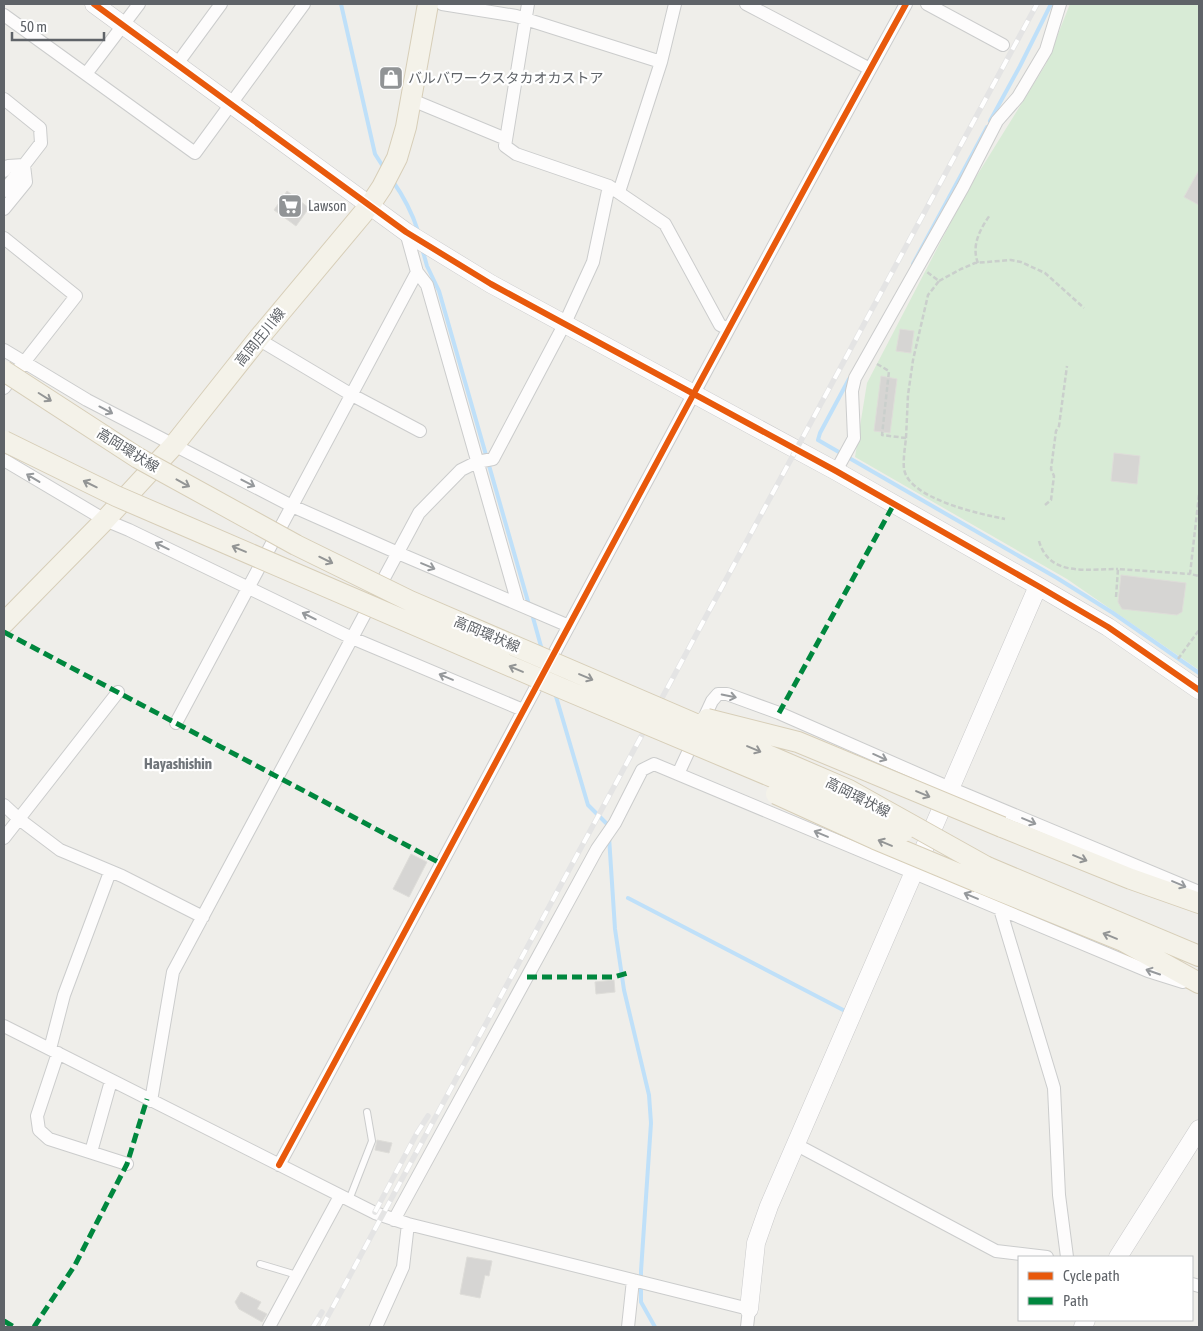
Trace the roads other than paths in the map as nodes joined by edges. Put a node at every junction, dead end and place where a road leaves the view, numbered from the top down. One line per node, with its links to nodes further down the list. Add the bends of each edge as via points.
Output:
1 (94, 4): 15 (street)
2 (139, 4): 15 (street)
3 (221, 4): 18 (street)
4 (304, 4): 23 (street)
5 (428, 4): 22 (main road, 高岡庄川線)
6 (442, 4): 14 (street)
7 (528, 4): 14 (street)
8 (675, 4): 17 (street)
9 (746, 4): 19 (street)
10 (906, 4): 19 (street)
11 (927, 4): 16 (street)
12 (1060, 4): 48 (street, via 1046,50 1018,97 997,121 855,378 852,392 854,438)
13 (4, 15): 20 (street)
14 (526, 20): 17 (street); 24 (street)
15 (123, 25): 18 (street); 20 (street)
16 (1003, 45)
17 (661, 62): 27 (street)
18 (177, 64): 23 (street)
19 (870, 69): 35 (street)
20 (86, 74): 23 (street, via 195,153)
21 (4, 100): 25 (street, via 40,128 41,143)
22 (412, 100): 24 (street); 29 (main road, 高岡庄川線, via 397,158)
23 (231, 104): 29 (street)
24 (506, 138): 27 (street, via 505,146 516,154)
25 (24, 165): 26 (street, via 8,166); 28 (street); 30 (street, via 26,182)
26 (4, 171)
27 (614, 189): 34 (street, via 593,262); 35 (street, via 665,224 720,325)
28 (4, 191)
29 (370, 205): 31 (street); 36 (main road, 高岡庄川線)
30 (4, 210)
31 (410, 235): 33 (street); 34 (street)
32 (4, 238): 38 (street, via 76,296)
33 (417, 272): 42 (street); 47 (street, via 427,285)
34 (564, 323): 41 (street); 47 (street)
35 (728, 329): 41 (street)
36 (258, 339): 42 (street); 45 (main road, 高岡庄川線)
37 (4, 350): 38 (street)
38 (23, 362): 40 (street); 45 (street, one-way to 45)
39 (4, 371): 60 (main road, 高岡環状線, one-way to 60, bridge, via 138,458 296,545 410,601)
40 (4, 388)
41 (694, 393): 48 (street); 56 (street)
42 (352, 395): 43 (street); 49 (street)
43 (420, 431)
44 (4, 441): 72 (main road, 高岡環状線, one-way to 44, bridge, via 116,496)
45 (174, 445): 49 (street, one-way to 49); 50 (main road, 高岡庄川線)
46 (4, 460): 50 (street, one-way to 46)
47 (484, 460): 51 (street, via 461,470 419,513); 54 (street)
48 (836, 471): 52 (street)
49 (292, 506): 51 (street); 53 (street)
50 (105, 520): 53 (street, one-way to 50); 55 (main road, 高岡庄川線)
51 (398, 553): 54 (street, one-way to 54); 57 (street)
52 (1038, 586): 58 (street, via 1108,627); 65 (street)
53 (249, 587): 57 (street, one-way to 53); 62 (street)
54 (518, 604): 56 (street)
55 (4, 623)
56 (569, 626): 61 (street)
57 (352, 638): 61 (street, one-way to 57); 76 (street)
58 (1199, 690)
59 (118, 692): 67 (street)
60 (645, 702): 72 (main road, 高岡環状線, one-way to 72, bridge, via 849,790); 74 (main road, one-way to 74, bridge, via 798,742 1131,879)
61 (523, 710): 89 (street)
62 (176, 723)
63 (828, 734): 64 (street, one-way to 63, via 718,694 728,694); 65 (street, one-way to 65); 68 (street)
64 (678, 774): 68 (street); 91 (street, via 654,764 642,770)
65 (950, 788): 71 (street); 73 (street, one-way to 73)
66 (4, 805): 67 (street)
67 (19, 819): 69 (street); 70 (street, via 60,850)
68 (793, 822): 71 (street, one-way to 68)
69 (4, 838)
70 (110, 872): 76 (street); 81 (street, via 64,995)
71 (914, 872): 75 (street, one-way to 71); 86 (street)
72 (983, 874): 77 (main road, 高岡環状線); 78 (main road, one-way to 72)
73 (1199, 892)
74 (1199, 903)
75 (1000, 909): 79 (street, one-way to 75, via 1148,971); 94 (street, via 1054,1088 1059,1195)
76 (202, 917): 83 (street, via 174,972)
77 (1199, 956)
78 (1199, 983)
79 (1199, 987)
80 (4, 1026): 81 (street)
81 (54, 1051): 82 (street); 87 (street, via 37,1116 39,1130 49,1139)
82 (112, 1081): 83 (street); 87 (street)
83 (151, 1101): 89 (street)
84 (367, 1112): 90 (lane, via 372,1142)
85 (1199, 1129): 95 (street)
86 (795, 1144): 93 (street, via 996,1251); 99 (street, via 756,1243)
87 (91, 1152): 88 (street)
88 (127, 1164)
89 (278, 1165): 90 (street)
90 (344, 1198): 91 (street); 97 (street)
91 (394, 1220): 92 (street)
92 (408, 1224): 98 (street); 101 (street, via 403,1267)
93 (1038, 1256)
94 (1067, 1256)
95 (1119, 1256)
96 (260, 1264): 97 (lane)
97 (297, 1275): 100 (street)
98 (633, 1280): 99 (street); 102 (street)
99 (749, 1309): 103 (street)
100 (269, 1327)
101 (376, 1327)
102 (628, 1327)
103 (747, 1327)

